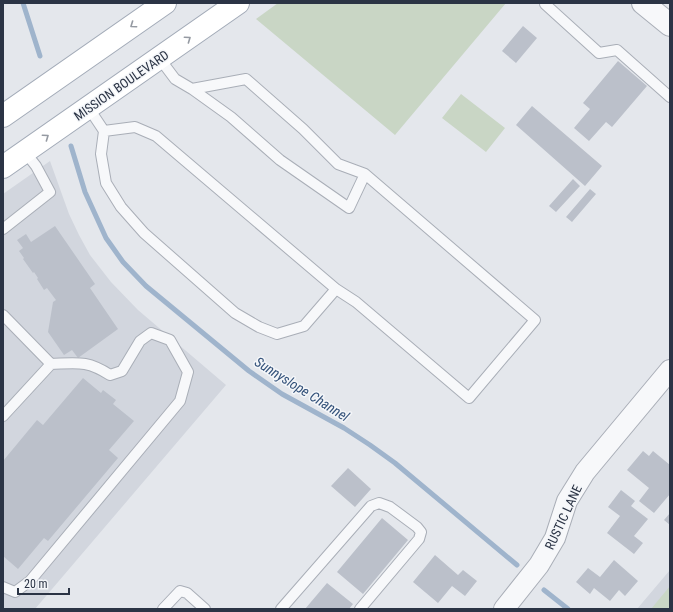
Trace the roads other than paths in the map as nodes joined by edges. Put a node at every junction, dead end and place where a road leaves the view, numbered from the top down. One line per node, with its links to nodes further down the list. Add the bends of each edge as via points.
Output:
1 (165, 3): 10 (main road, one-way to 10)
2 (238, 3): 6 (main road, MISSION BOULEVARD, one-way to 2)
3 (546, 3): 8 (lane, via 544,4 599,53 617,50)
4 (643, 3): 5 (street)
5 (670, 25)
6 (160, 59): 7 (lane, via 175,79); 9 (main road, MISSION BOULEVARD)
7 (192, 89): 14 (lane, via 246,79 338,164); 14 (lane, via 231,117 280,160 349,208)
8 (670, 97)
9 (88, 107): 11 (lane); 12 (main road, MISSION BOULEVARD, one-way to 9)
10 (3, 116)
11 (104, 132): 16 (lane, via 135,127 156,136); 16 (lane, via 101,154 106,184 121,207 144,233 235,313 277,334 304,326)
12 (25, 152): 13 (main road, MISSION BOULEVARD); 15 (lane, via 50,192)
13 (3, 167)
14 (365, 174): 16 (lane, via 535,320 469,398 356,302)
15 (3, 229)
16 (336, 289)
17 (3, 315): 18 (lane)
18 (51, 364): 20 (lane); 21 (lane, via 85,363 110,374 122,371 140,341 151,333 170,340 188,372 180,401 30,581 15,592)
19 (670, 370): 26 (street, RUSTIC LANE, via 585,472 567,501 555,538 540,565)
20 (3, 416)
21 (3, 587)
22 (163, 609): 23 (lane, via 180,591 187,593)
23 (204, 609)
24 (281, 609): 25 (lane, via 370,506 378,503 390,507 421,532 419,539)
25 (360, 609)
26 (504, 609)

